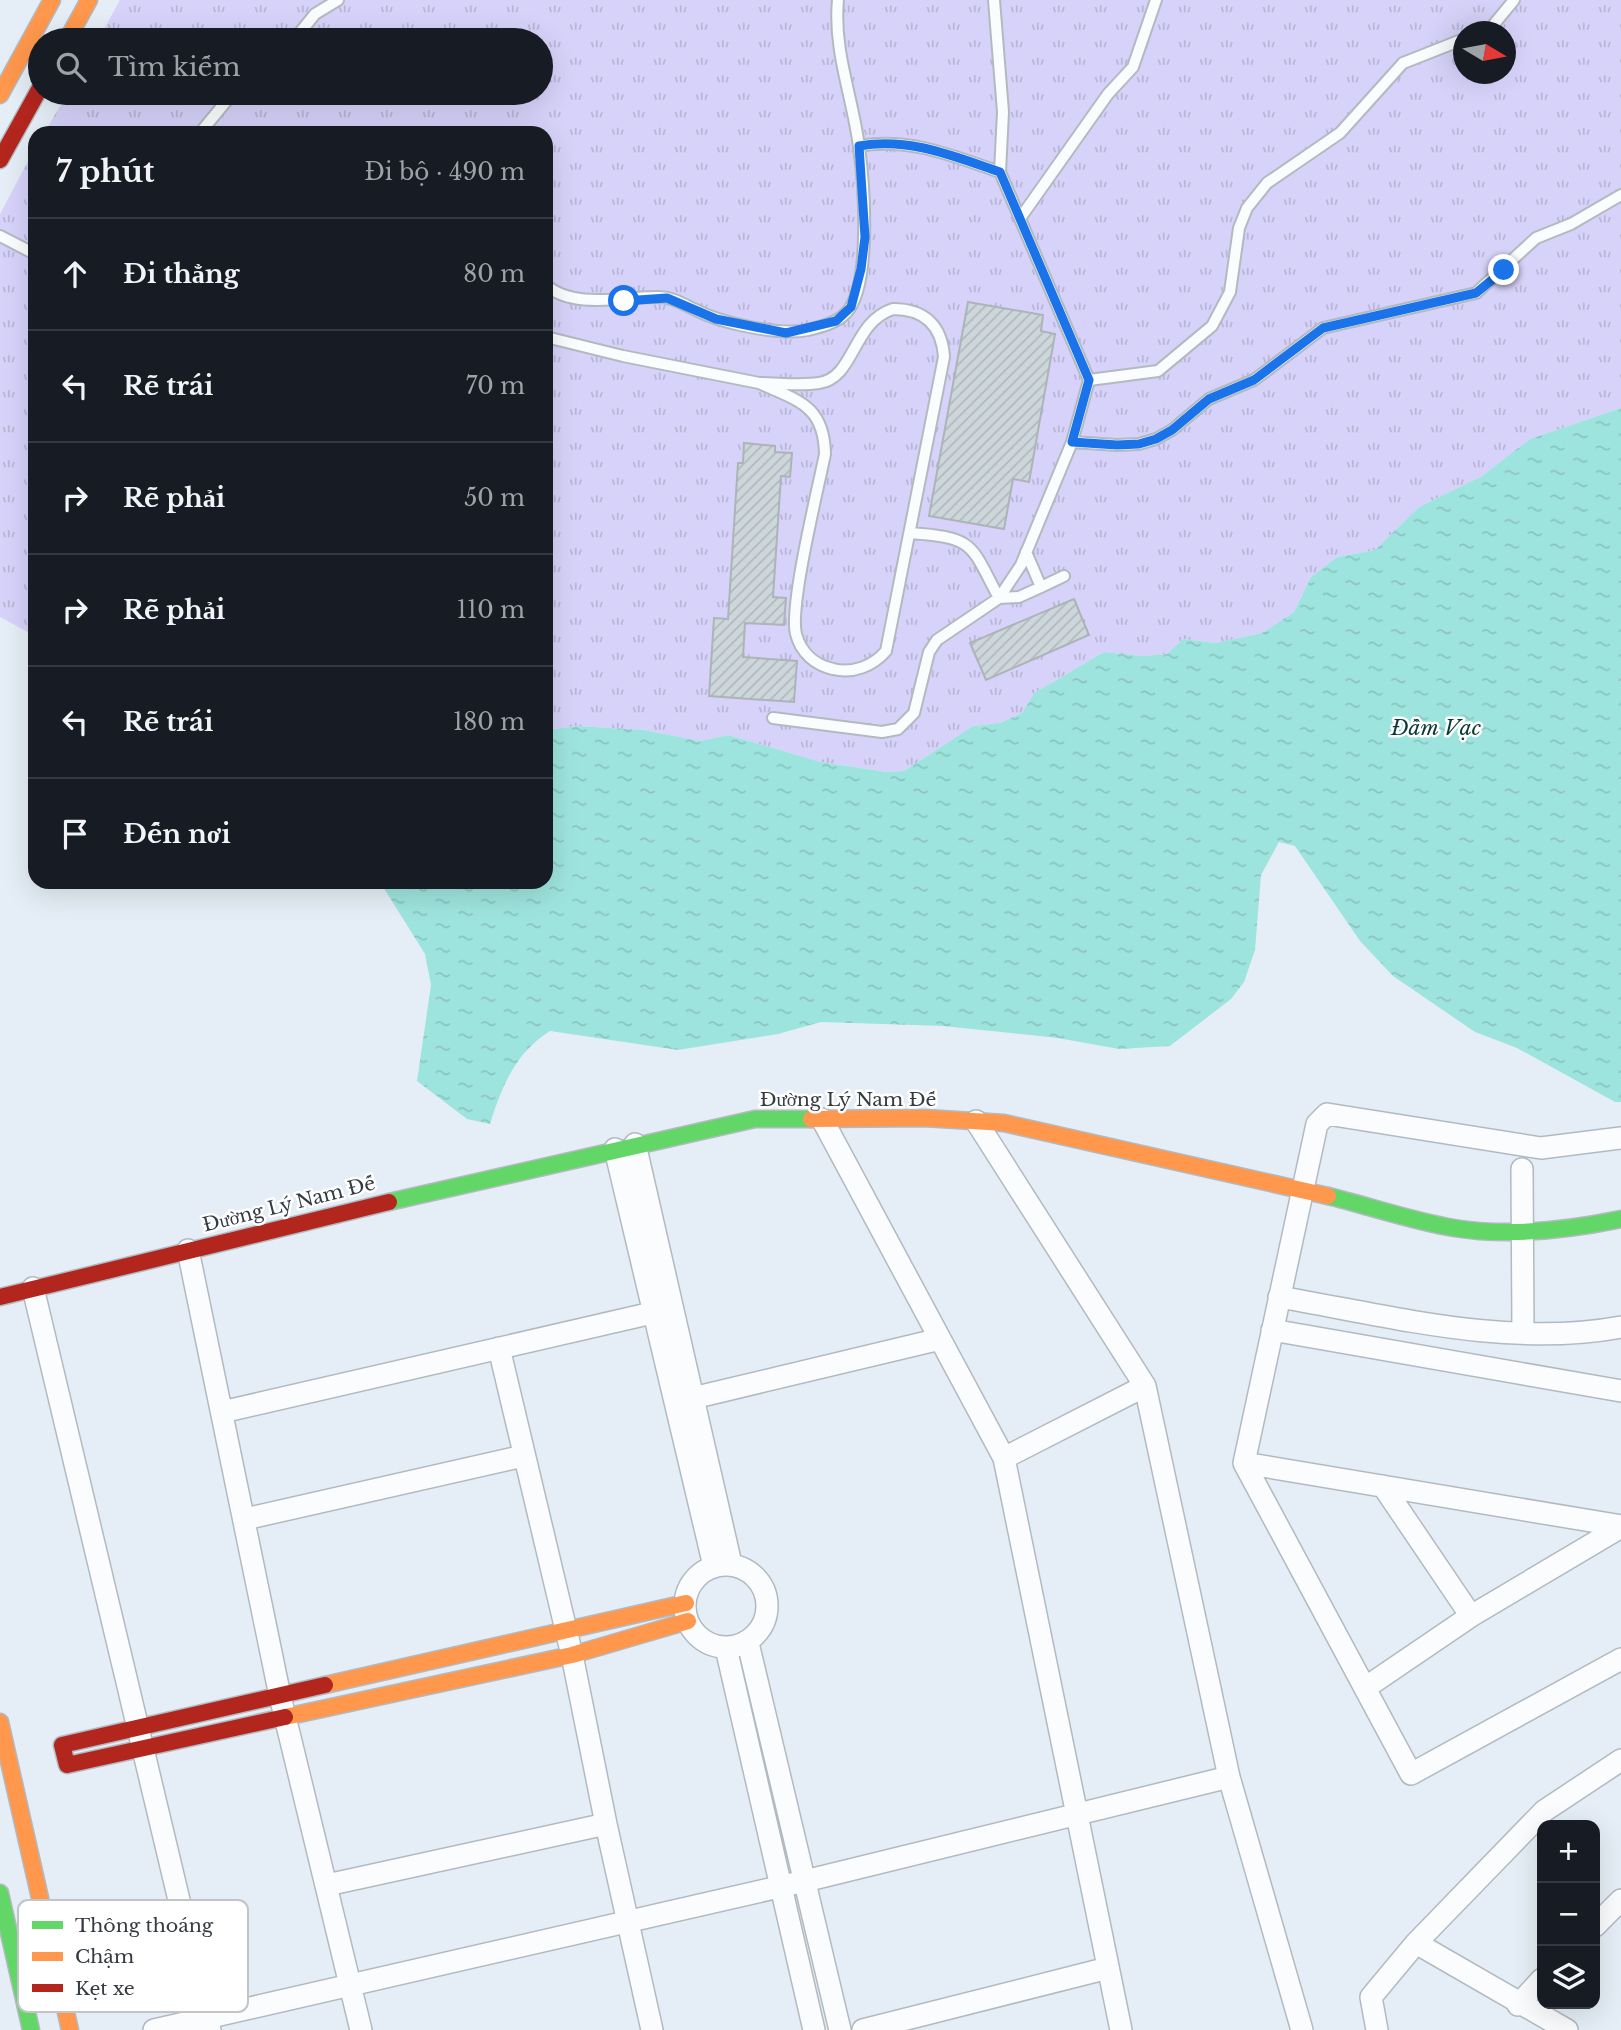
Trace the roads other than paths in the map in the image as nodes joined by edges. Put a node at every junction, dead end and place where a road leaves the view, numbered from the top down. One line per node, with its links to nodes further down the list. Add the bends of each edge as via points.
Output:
1 (52, 0): 9 (street)
2 (89, 0): 10 (street)
3 (338, 0): 11 (lane, via 315,14)
4 (838, 0): 18 (lane, via 842,72)
5 (994, 0): 20 (lane, via 1003,111)
6 (1156, 0): 22 (lane, via 1133,67 1108,94)
7 (1514, 0): 8 (lane)
8 (1497, 21)
9 (37, 28)
10 (74, 28)
11 (304, 28)
12 (28, 44): 14 (street)
13 (1453, 44): 27 (lane, via 1403,63 1340,133 1267,183 1247,208 1230,292 1212,326 1158,371)
14 (0, 95)
15 (30, 105): 19 (street)
16 (223, 105): 17 (lane)
17 (206, 126)
18 (859, 146): 20 (lane, via 898,142 920,146); 25 (lane, via 865,237 861,269 851,307 836,321 786,333 716,319 667,298 611,301)
19 (0, 159)
20 (1000, 172): 22 (lane)
21 (1621, 195): 29 (lane, via 1536,238 1476,293 1323,328 1254,380 1209,399 1156,439 1117,445)
22 (1021, 217): 27 (lane)
23 (0, 236): 24 (lane)
24 (28, 250)
25 (553, 290)
26 (553, 339): 28 (lane)
27 (1089, 380): 29 (lane)
28 (759, 383): 30 (lane, via 821,383 836,376 870,320 881,313 905,309 931,320 943,342 944,357); 30 (lane, via 817,414 825,433 794,620 796,636 811,659 852,672 886,651)
29 (1072, 442): 31 (lane)
30 (911, 533): 34 (lane, via 969,544)
31 (1026, 552): 33 (lane); 34 (lane)
32 (1065, 576): 33 (lane)
33 (1041, 587): 34 (lane, via 1019,597)
34 (999, 598): 35 (lane, via 937,640 929,652 914,713 898,729 850,730)
35 (772, 718)
36 (822, 1119): 37 (street, Đường Lý Nam Đế); 39 (street, Đường Lý Nam Đế, via 755,1119); 52 (street)
37 (976, 1121): 41 (street, Đường Lý Nam Đế, via 1004,1123); 54 (street)
38 (1621, 1138): 41 (street, via 1541,1148 1327,1114 1317,1124)
39 (625, 1147): 44 (street, Đường Lý Nam Đế); 48 (street); 56 (street)
40 (1522, 1169): 43 (street)
41 (1302, 1190): 43 (street, Đường Lý Nam Đế, via 1454,1227); 47 (street)
42 (1621, 1219): 43 (street, Đường Lý Nam Đế)
43 (1524, 1231): 51 (street)
44 (188, 1250): 45 (street, Đường Lý Nam Đế); 57 (street)
45 (33, 1288): 46 (street, Đường Lý Nam Đế); 76 (street)
46 (0, 1297)
47 (1279, 1297): 50 (street); 51 (street, via 1498,1333)
48 (652, 1313): 53 (street); 64 (street)
49 (1621, 1327): 51 (street)
50 (1272, 1330): 55 (street); 60 (street)
51 (1523, 1333)
52 (940, 1339): 56 (street); 59 (street)
53 (499, 1348): 57 (street); 58 (street)
54 (1145, 1386): 59 (street); 78 (street)
55 (1621, 1391)
56 (693, 1398): 64 (street)
57 (222, 1412): 62 (street)
58 (523, 1456): 62 (street); 67 (street)
59 (1004, 1458): 79 (street)
60 (1244, 1463): 61 (street); 72 (street)
61 (1383, 1486): 63 (street); 66 (street)
62 (245, 1519): 73 (street)
63 (1621, 1527): 66 (street)
64 (722, 1565): 65 (street, via 692,1584); 68 (street, via 747,1570 766,1597 763,1623)
65 (687, 1612): 67 (street); 69 (street, via 701,1639); 70 (street)
66 (1471, 1616): 72 (street)
67 (565, 1629): 70 (street); 73 (street)
68 (748, 1643): 69 (street); 81 (street)
69 (726, 1648): 83 (street)
70 (572, 1655): 74 (street); 80 (street)
71 (1621, 1659): 72 (street, via 1411,1774)
72 (1365, 1688)
73 (280, 1696): 74 (street); 76 (street)
74 (287, 1717): 76 (street); 82 (street)
75 (0, 1722): 85 (street)
76 (138, 1739): 86 (street)
77 (1621, 1760): 90 (street, via 1544,1811)
78 (1228, 1777): 79 (street); 108 (street)
79 (1077, 1814): 81 (street); 91 (street)
80 (606, 1824): 82 (street); 88 (street)
81 (805, 1881): 83 (street); 105 (street)
82 (327, 1885): 94 (street)
83 (781, 1885): 88 (street); 104 (street)
84 (0, 1893): 92 (street)
85 (40, 1900)
86 (178, 1900)
87 (1621, 1900): 89 (street)
88 (628, 1921): 94 (street); 103 (street)
89 (1600, 1921)
90 (1416, 1943): 95 (street); 109 (street, via 1371,1997)
91 (1108, 1968): 106 (street); 107 (street)
92 (18, 1973)
93 (1537, 1984): 95 (street)
94 (351, 1986): 98 (street); 102 (street)
95 (1518, 2005): 110 (street)
96 (27, 2012): 99 (street)
97 (66, 2012): 100 (street)
98 (209, 2024): 101 (street)
99 (31, 2030)
100 (70, 2030)
101 (154, 2030)
102 (361, 2030)
103 (652, 2030)
104 (814, 2030)
105 (840, 2030)
106 (863, 2030)
107 (1121, 2030)
108 (1302, 2030)
109 (1377, 2030)
110 (1567, 2030)

